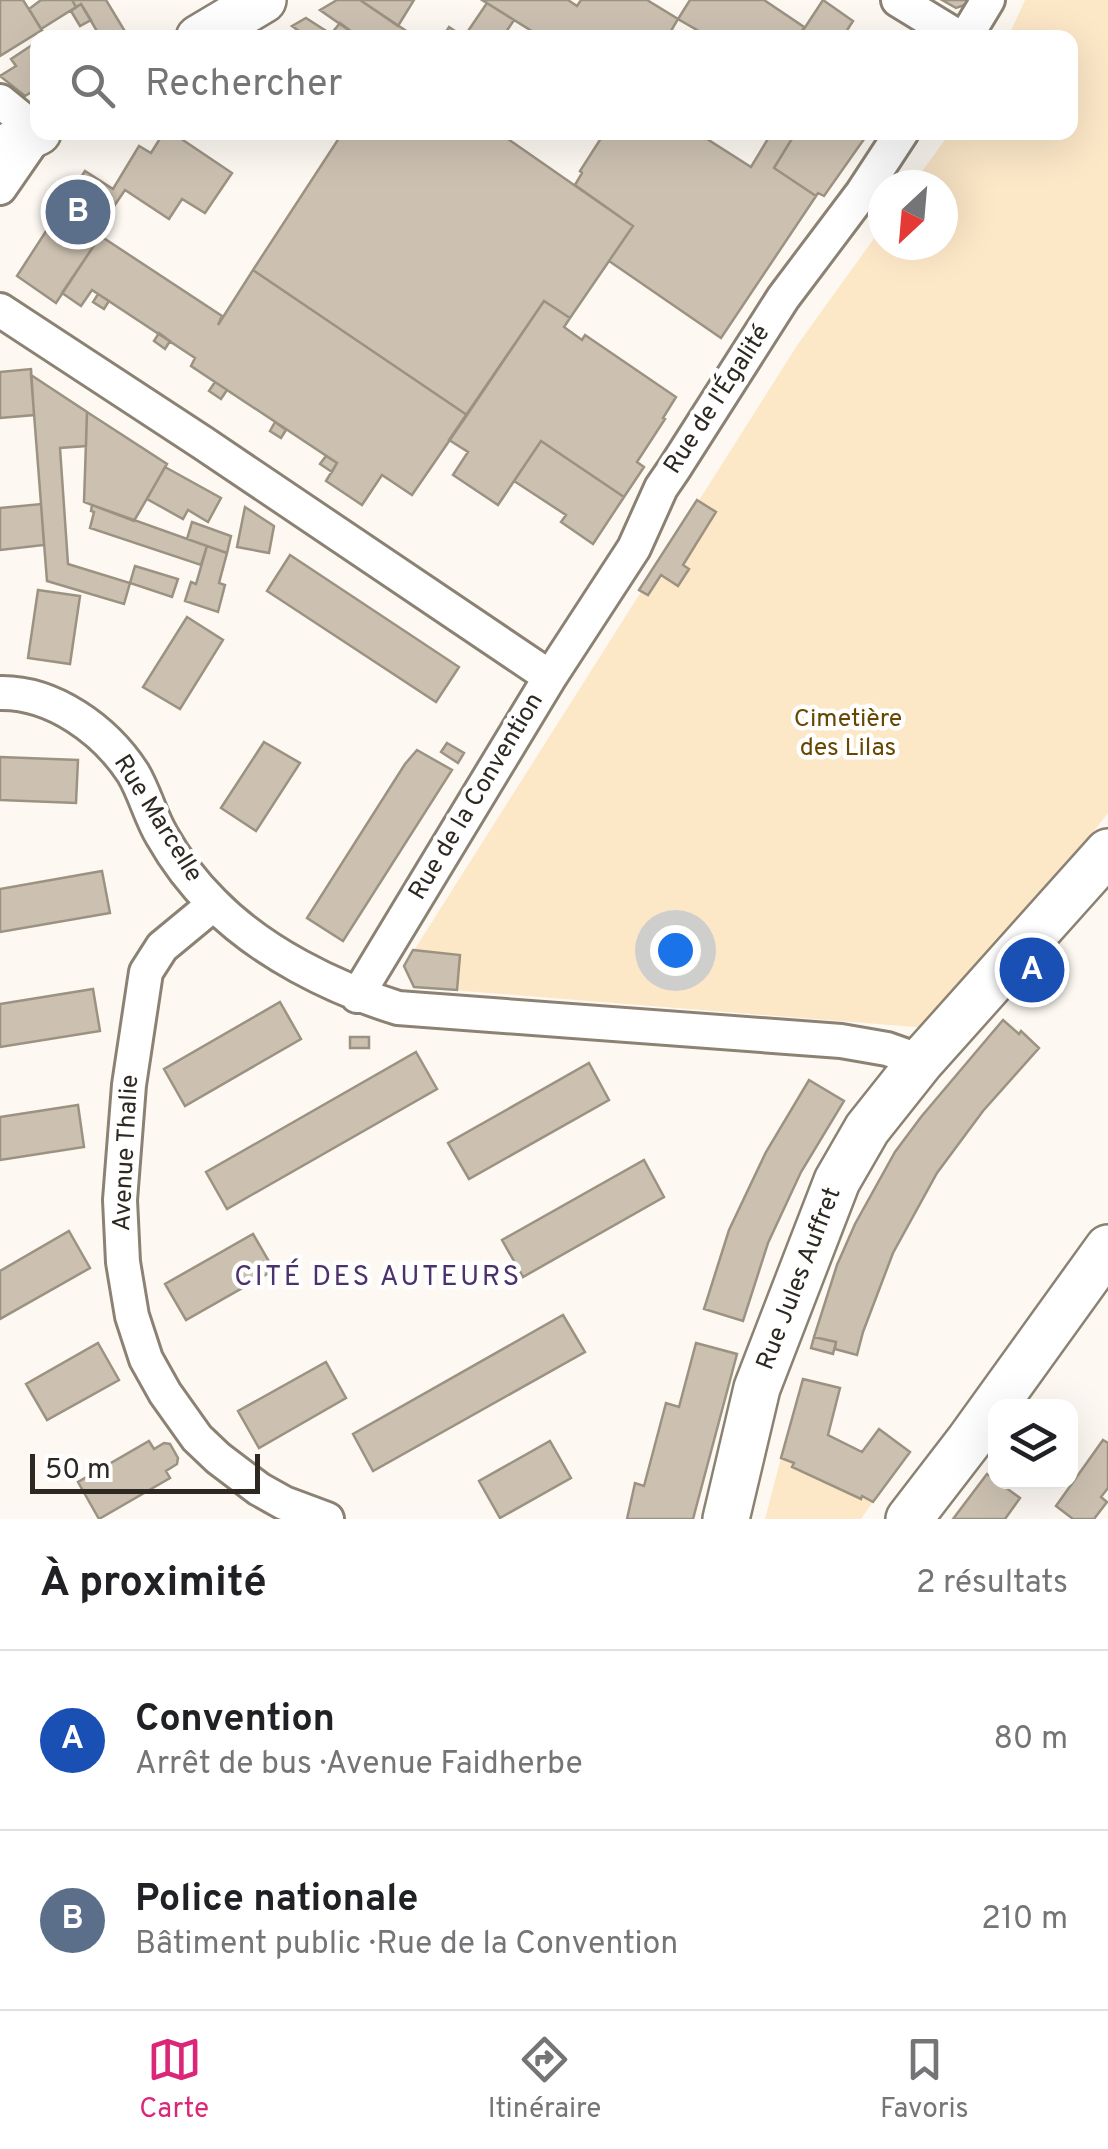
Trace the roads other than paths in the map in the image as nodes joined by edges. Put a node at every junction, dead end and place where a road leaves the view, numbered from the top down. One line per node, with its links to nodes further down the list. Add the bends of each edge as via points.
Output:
1 (263, 0): 4 (main road)
2 (898, 0): 5 (street)
3 (988, 0): 6 (street)
4 (212, 30)
5 (949, 30)
6 (967, 30)
7 (0, 100): 8 (street)
8 (30, 125)
9 (30, 136): 12 (main road)
10 (33, 140): 13 (street)
11 (897, 140): 15 (street, Rue de l'Égalité, via 783,298)
12 (0, 150)
13 (0, 188)
14 (0, 310): 15 (street, Rue de la Convention)
15 (550, 677): 19 (street, Rue de la Convention)
16 (0, 692): 18 (street, Rue Marcelle, via 71,714 111,746 134,774 161,834)
17 (1108, 852): 20 (main road, Rue Jules Auffret)
18 (214, 904): 19 (street, Rue Marcelle, via 251,937); 22 (street, Avenue Thalie, via 162,948 146,972 120,1200 132,1316 146,1359 197,1438 259,1489)
19 (358, 996): 20 (street, via 398,1008 841,1041)
20 (921, 1061): 23 (main road, Rue Jules Auffret, via 837,1181 757,1388)
21 (1108, 1248): 24 (main road)
22 (327, 1519)
23 (726, 1519)
24 (908, 1519)

